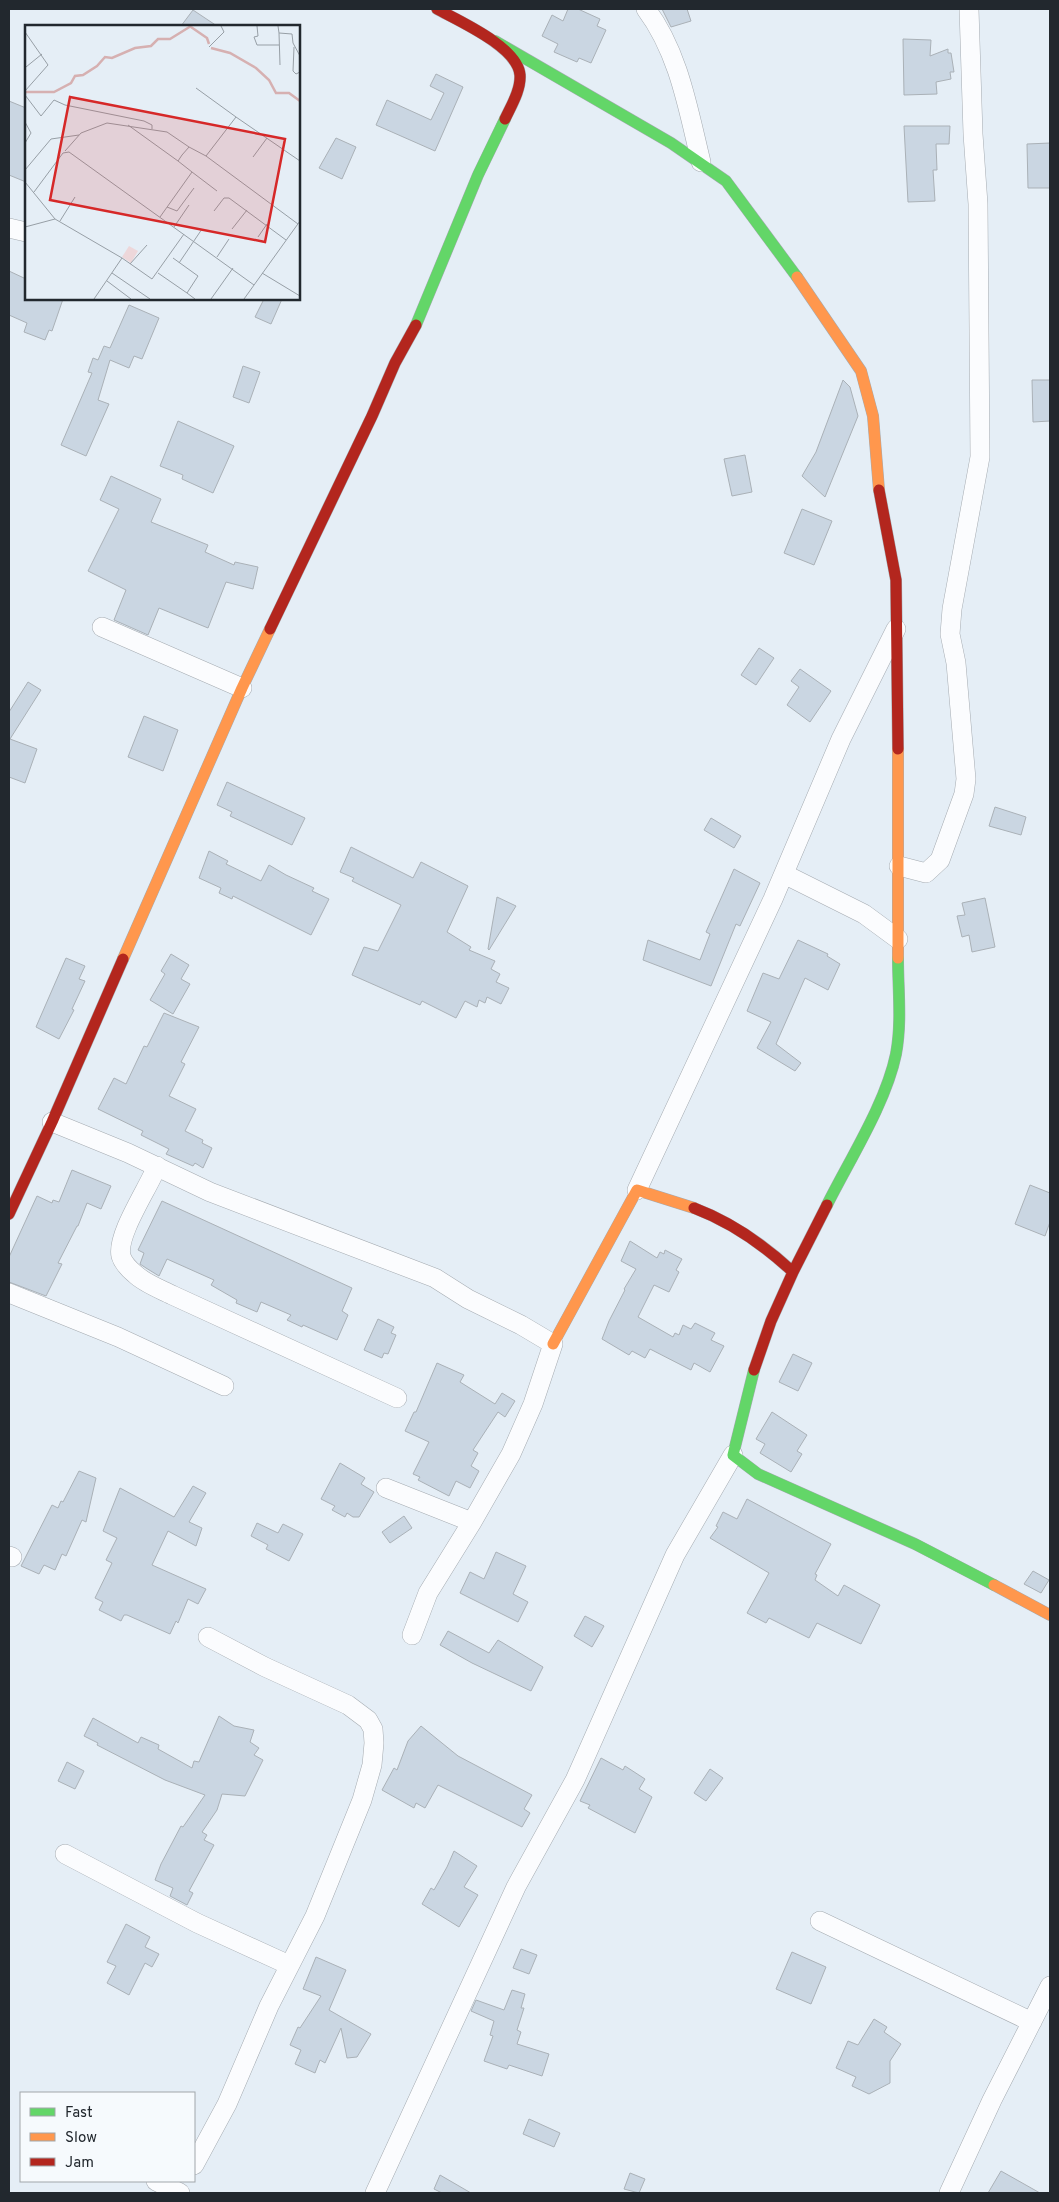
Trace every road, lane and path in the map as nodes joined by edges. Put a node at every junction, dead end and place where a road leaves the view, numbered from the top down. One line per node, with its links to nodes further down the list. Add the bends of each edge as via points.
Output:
1 (436, 9): 4 (street)
2 (646, 9): 5 (street, via 657,23 679,73)
3 (969, 9): 11 (street, via 978,204 980,456 950,634 956,663 966,778 964,794 940,860 926,873)
4 (495, 41): 5 (street); 10 (street, via 512,57 520,74 516,95 478,175 420,317 395,363)
5 (701, 162): 8 (street, via 726,181 745,205 861,371 873,416 880,503 896,580)
6 (9, 228): 7 (street)
7 (25, 232)
8 (898, 624): 11 (street); 12 (street, via 841,739)
9 (102, 627): 10 (street)
10 (242, 688): 14 (street)
11 (899, 866): 13 (street)
12 (784, 874): 13 (street, via 864,914); 16 (street)
13 (898, 939): 18 (street, via 900,1020 888,1085)
14 (52, 1122): 15 (street); 17 (street)
15 (157, 1166): 20 (street, via 210,1192 434,1278 468,1300 522,1325); 22 (street, via 121,1247 121,1256 136,1276)
16 (637, 1190): 18 (street, via 706,1212 746,1235); 20 (street)
17 (9, 1214)
18 (793, 1272): 23 (street, via 762,1348 740,1419)
19 (9, 1293): 21 (street)
20 (553, 1344): 25 (street, via 533,1404 511,1454)
21 (224, 1386)
22 (397, 1398)
23 (733, 1455): 26 (street, via 765,1477 915,1544); 37 (street, via 675,1554 575,1780 516,1887)
24 (386, 1488): 25 (street)
25 (472, 1522): 27 (street, via 428,1593)
26 (1050, 1615)
27 (412, 1635)
28 (208, 1637): 31 (street, via 348,1705 368,1720 373,1729 372,1765 362,1800 315,1916)
29 (65, 1854): 31 (street, via 205,1927)
30 (820, 1921): 33 (street)
31 (289, 1965): 34 (street, via 227,2104)
32 (1050, 1986): 33 (street)
33 (1032, 2022): 38 (street)
34 (195, 2163)
35 (158, 2182): 36 (street)
36 (180, 2193)
37 (376, 2193)
38 (949, 2193)

